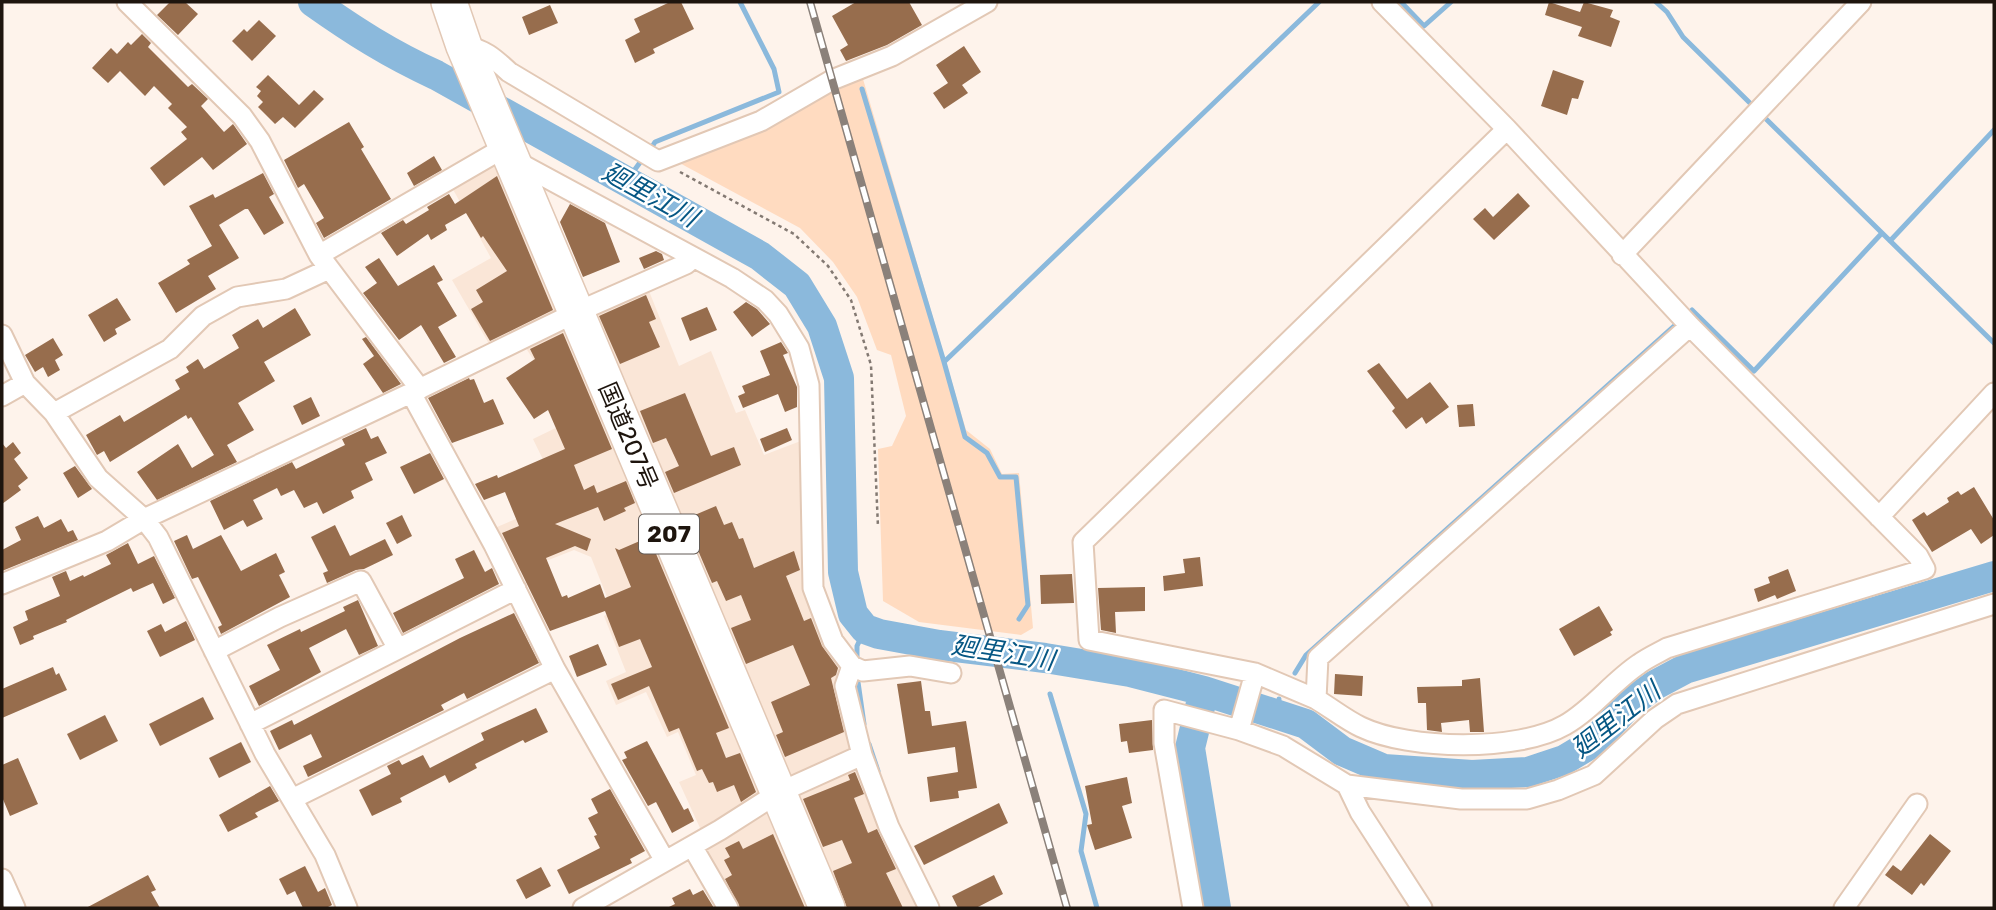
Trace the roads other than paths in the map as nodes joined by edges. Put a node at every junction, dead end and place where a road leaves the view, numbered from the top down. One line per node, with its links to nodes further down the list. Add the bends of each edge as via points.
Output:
1 (127, 2): 11 (street, via 242,116)
2 (449, 2): 6 (highway, 国道207号 / 207)
3 (987, 2): 6 (street, via 892,57 832,80 761,121 650,156 509,72 490,54)
4 (1382, 2): 7 (street)
5 (1861, 2): 9 (street)
6 (464, 46): 8 (highway, 国道207号 / 207)
7 (1507, 130): 9 (street); 30 (street, via 1083,542 1089,640)
8 (512, 159): 10 (street); 11 (street, via 495,153 486,157); 12 (highway, 国道207号 / 207)
9 (1622, 255): 13 (street)
10 (693, 258): 12 (street); 27 (street, via 765,300 799,348 809,385 813,587 833,641)
11 (324, 262): 16 (street); 19 (street, via 286,289 237,297 203,316 170,349)
12 (576, 312): 16 (street); 36 (highway, 国道207号 / 207)
13 (1685, 321): 20 (street); 31 (street, via 1318,658)
14 (2, 335): 15 (street)
15 (25, 383): 18 (street); 19 (street)
16 (416, 391): 21 (street); 23 (street)
17 (1994, 393): 20 (street)
18 (2, 396)
19 (54, 413): 21 (street, via 98,478)
20 (1879, 517): 31 (street, via 1925,569 1667,648 1638,664 1565,725 1535,738 1487,745 1404,740 1362,727)
21 (144, 519): 22 (street, via 107,541); 26 (street, via 158,537)
22 (2, 584)
23 (516, 589): 25 (street); 28 (street)
24 (1994, 604): 35 (street, via 1677,704 1594,775 1527,799 1461,799)
25 (398, 649): 26 (street, via 361,581); 32 (street)
26 (214, 651): 32 (street)
27 (857, 668): 29 (street, via 909,666); 34 (street, via 845,686)
28 (555, 669): 37 (street); 40 (street)
29 (951, 673)
30 (1255, 673): 31 (street); 33 (street)
31 (1316, 699)
32 (250, 724): 37 (street)
33 (1239, 730): 35 (street, via 1283,746); 48 (street, via 1164,710 1164,743)
34 (862, 755): 36 (street); 47 (street, via 889,827)
35 (1347, 785): 49 (street)
36 (778, 793): 39 (street); 46 (highway, 国道207号 / 207)
37 (292, 799): 43 (street, via 325,855)
38 (1917, 804): 50 (street)
39 (692, 846): 40 (street); 45 (street)
40 (665, 861): 44 (street)
41 (2, 879): 42 (street)
42 (15, 908)
43 (347, 908)
44 (583, 908)
45 (729, 908)
46 (827, 908)
47 (929, 908)
48 (1193, 908)
49 (1422, 908)
50 (1844, 908)

